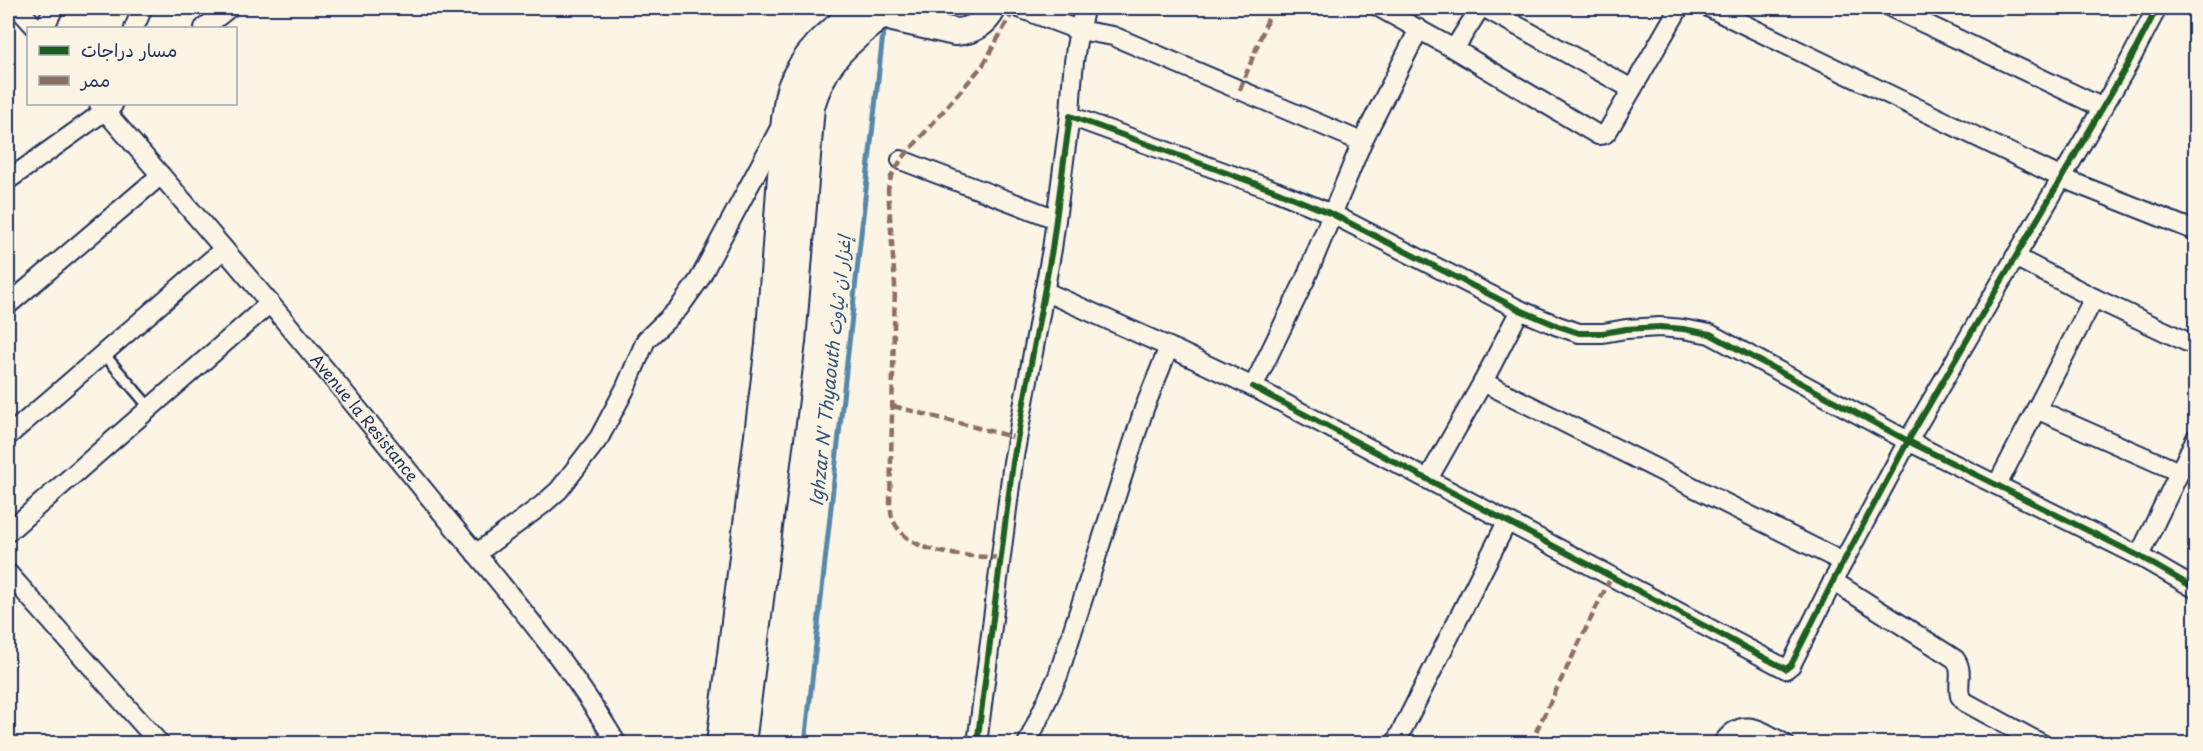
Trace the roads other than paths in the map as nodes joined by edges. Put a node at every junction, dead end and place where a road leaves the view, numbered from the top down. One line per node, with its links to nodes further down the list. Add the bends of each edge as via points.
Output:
1 (18, 8): 16 (street)
2 (54, 8): 17 (street)
3 (144, 8): 18 (street)
4 (993, 8): 14 (street, via 981,24 964,32 894,18)
5 (1019, 8): 21 (street)
6 (1085, 8): 21 (street)
7 (1380, 8): 20 (street)
8 (1480, 8): 22 (street)
9 (1485, 8): 23 (street)
10 (1679, 8): 23 (street)
11 (1710, 8): 31 (street)
12 (1892, 8): 25 (street)
13 (2157, 8): 25 (street)
14 (876, 9): 27 (street, via 824,38 803,61 790,89); 67 (street, via 826,69 811,106 792,342)
15 (224, 10): 19 (street)
16 (35, 27)
17 (44, 27)
18 (134, 27)
19 (205, 27)
20 (1419, 29): 22 (street); 28 (street)
21 (1078, 30): 26 (street); 28 (street, via 1113,36)
22 (1454, 49): 23 (street, via 1598,135 1609,129)
23 (1632, 89)
24 (104, 105): 30 (street, Avenue la Resistance); 32 (street)
25 (2103, 108): 31 (street)
26 (1071, 116): 33 (street); 34 (street)
27 (785, 119): 58 (street, via 699,280 679,308 646,340 599,438 559,490); 66 (street, via 769,345)
28 (1362, 142): 33 (street)
29 (901, 160): 34 (street)
30 (161, 175): 36 (street, Avenue la Resistance); 41 (street)
31 (2062, 178): 35 (street); 37 (street)
32 (8, 180)
33 (1332, 214): 42 (street); 47 (street)
34 (1056, 219): 38 (street)
35 (2196, 231)
36 (224, 249): 40 (street, Avenue la Resistance); 45 (street)
37 (2015, 257): 39 (street); 52 (street)
38 (1044, 291): 44 (street); 68 (street, via 1013,462)
39 (2094, 298): 43 (street); 49 (street)
40 (270, 303): 48 (street); 58 (street, Avenue la Resistance)
41 (8, 305)
42 (1520, 310): 46 (street); 52 (street, via 1579,333 1660,327 1710,334)
43 (2196, 346)
44 (1169, 347): 47 (street); 69 (street, via 1144,409 1058,676)
45 (103, 353): 48 (lane); 50 (street)
46 (1483, 382): 54 (street); 60 (street)
47 (1253, 387): 54 (street)
48 (150, 408): 57 (street)
49 (2036, 409): 53 (street); 55 (street)
50 (8, 435)
51 (2196, 438): 53 (street)
52 (1908, 441): 55 (street); 60 (street)
53 (2179, 472): 59 (street)
54 (1428, 479): 56 (street)
55 (1997, 486): 59 (street)
56 (1507, 522): 62 (street, via 1786,669); 70 (street)
57 (8, 532)
58 (476, 554): 65 (street, Avenue la Resistance, via 593,704)
59 (2139, 556): 63 (street)
60 (1843, 562): 62 (street)
61 (8, 573): 64 (street)
62 (1833, 581): 73 (street, via 1955,659 1961,672 1960,696 1965,702)
63 (2196, 589)
64 (160, 744)
65 (617, 744)
66 (720, 744)
67 (742, 744)
68 (977, 744)
69 (1027, 744)
70 (1395, 744)
71 (1722, 744): 72 (street, via 1742,726 1757,729)
72 (1785, 744)
73 (2042, 744)

